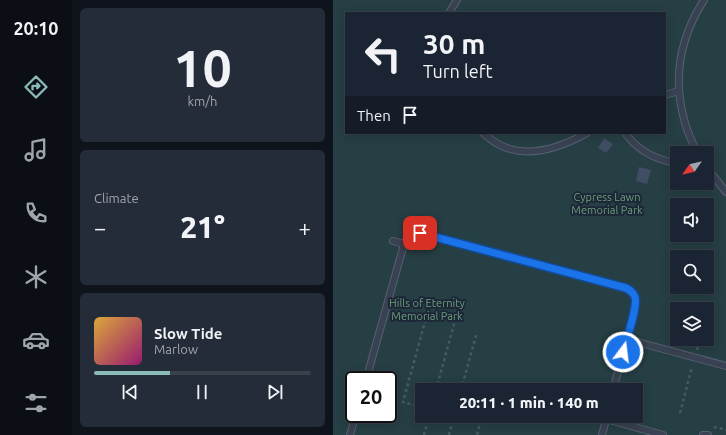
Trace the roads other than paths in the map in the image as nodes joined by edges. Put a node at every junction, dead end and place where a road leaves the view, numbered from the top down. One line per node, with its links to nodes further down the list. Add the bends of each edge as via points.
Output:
1 (457, 0): 3 (lane)
2 (704, 0): 4 (lane, via 684,45 680,63)
3 (450, 12)
4 (679, 91): 5 (lane); 9 (lane, via 689,137)
5 (666, 95)
6 (484, 134): 7 (lane, via 497,144 531,152 562,145)
7 (585, 134)
8 (626, 134): 10 (lane, via 641,150)
9 (694, 146)
10 (670, 162)
11 (714, 177): 12 (lane)
12 (726, 192)
13 (393, 241): 14 (lane)
14 (404, 244): 15 (lane, via 413,234 423,233 626,288 633,293 636,300); 17 (lane)
15 (626, 339): 16 (lane); 18 (lane)
16 (726, 366)
17 (369, 371)
18 (615, 383)
19 (354, 423): 22 (lane)
20 (605, 423): 23 (lane)
21 (623, 423): 24 (lane)
22 (351, 435)
23 (602, 435)
24 (663, 435)
25 (703, 435): 26 (lane)
26 (708, 435)

